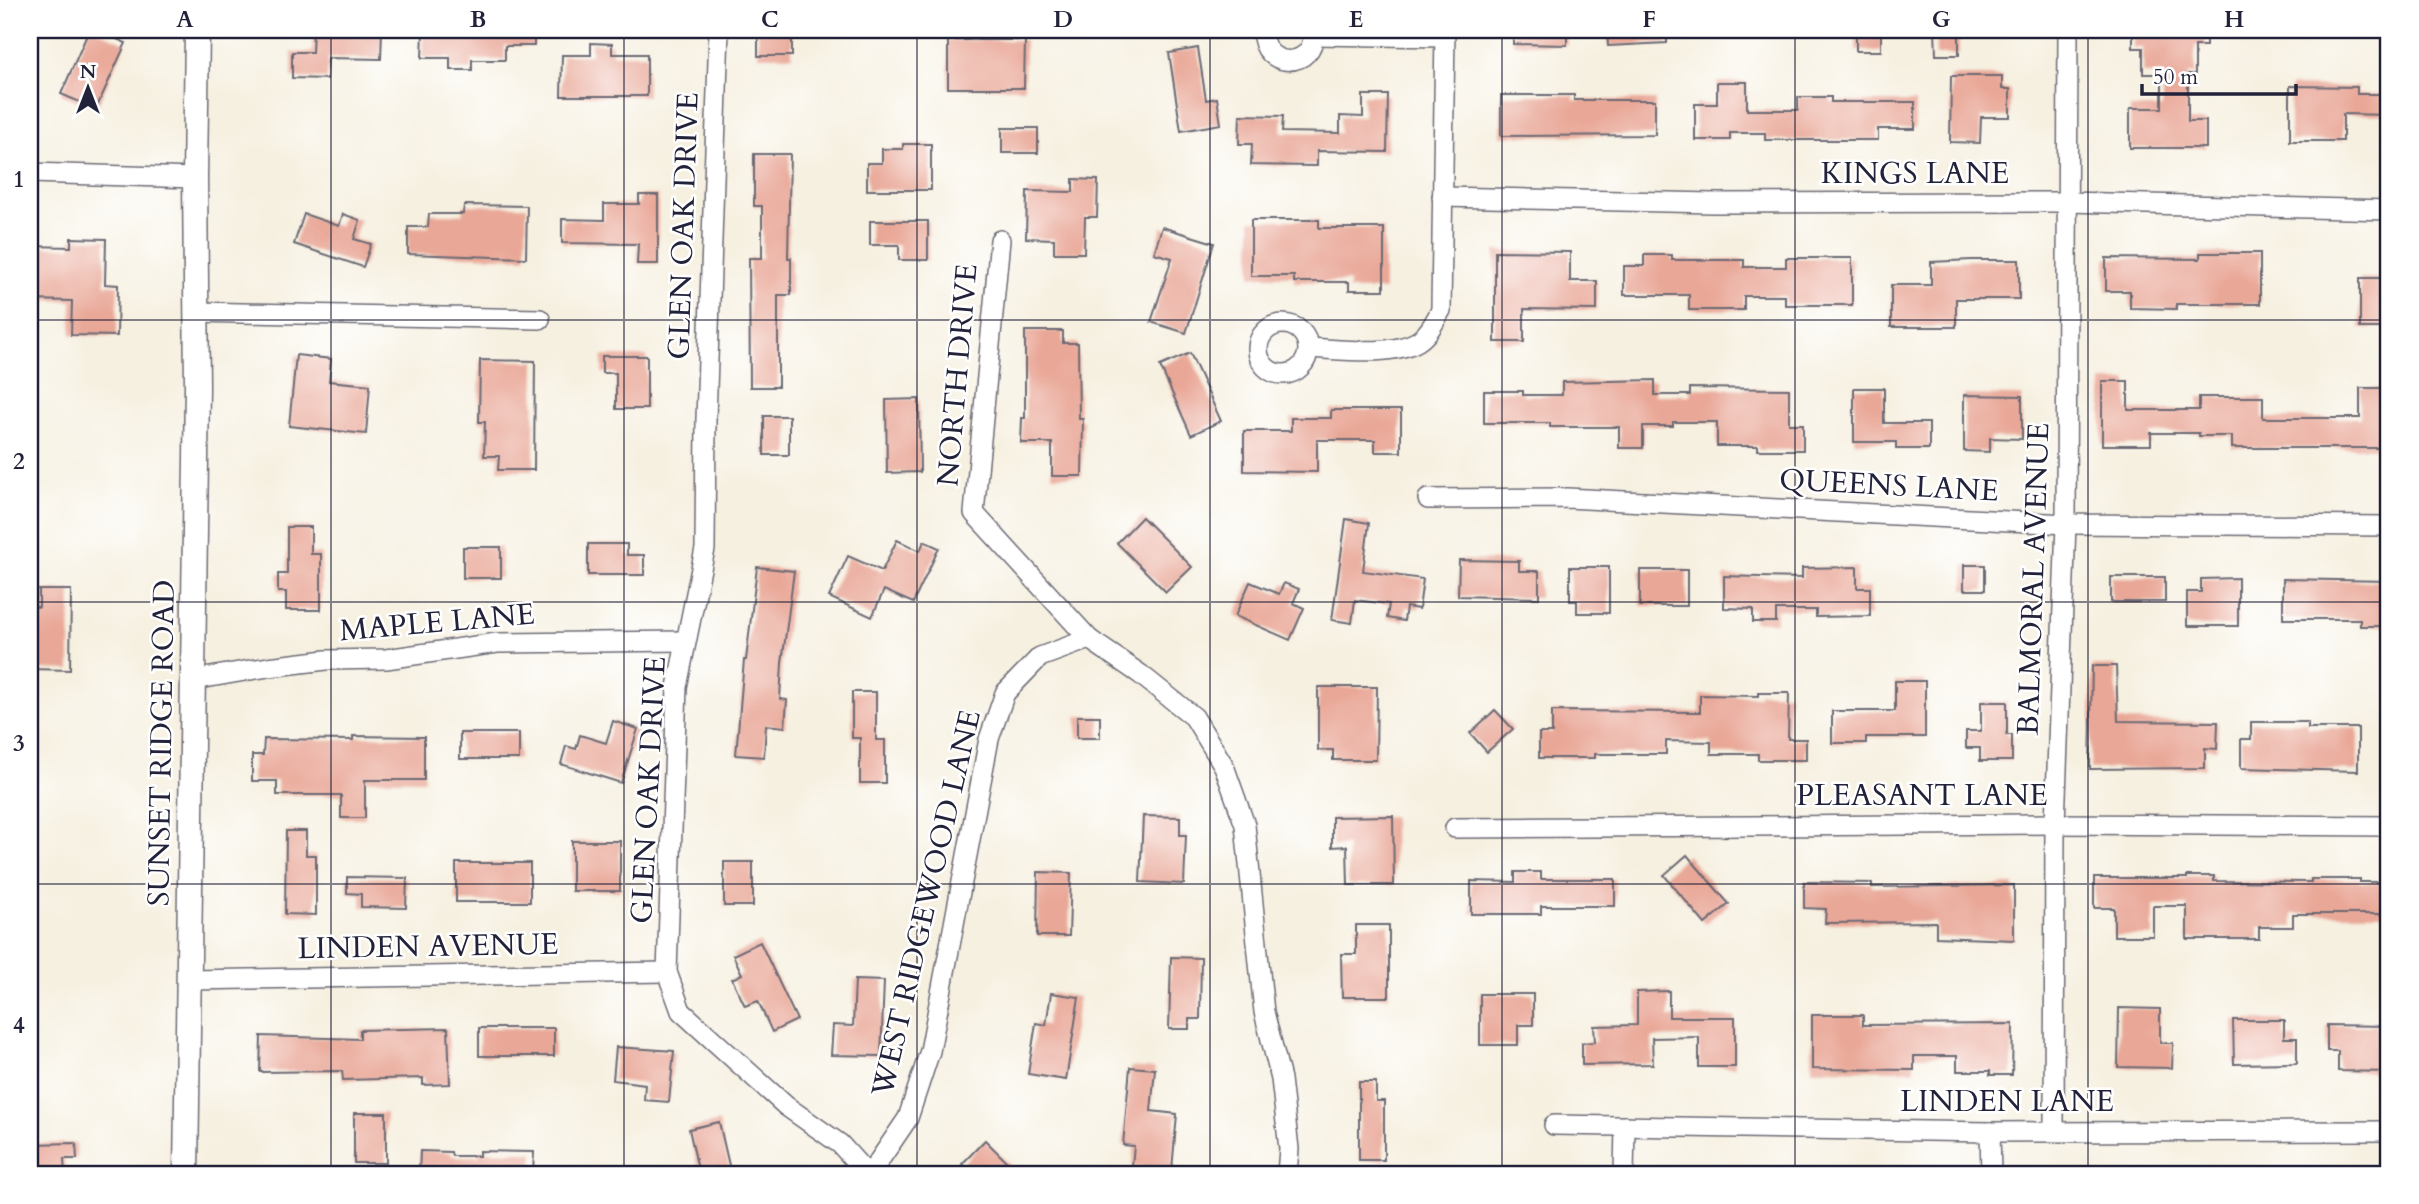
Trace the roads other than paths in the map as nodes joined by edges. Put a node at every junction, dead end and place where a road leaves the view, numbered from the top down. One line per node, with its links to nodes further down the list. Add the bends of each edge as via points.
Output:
1 (197, 30): 8 (street, SUNSET RIDGE ROAD)
2 (719, 30): 20 (street, GLEN OAK DRIVE, via 705,549)
3 (1263, 30): 5 (street, via 1266,49 1287,61 1309,51)
4 (2068, 30): 10 (street, BALMORAL AVENUE)
5 (1314, 32): 6 (street)
6 (1445, 34): 9 (street)
7 (30, 173): 8 (street)
8 (195, 178): 13 (street, SUNSET RIDGE ROAD)
9 (1442, 197): 10 (street, KINGS LANE); 15 (street, via 1441,310 1432,328 1418,341 1395,348)
10 (2067, 202): 11 (street, KINGS LANE); 17 (street, BALMORAL AVENUE)
11 (2389, 210)
12 (1000, 240): 19 (street, NORTH DRIVE, via 974,513)
13 (195, 312): 14 (street); 21 (street, SUNSET RIDGE ROAD)
14 (540, 319)
15 (1308, 348)
16 (1428, 499): 17 (street, QUEENS LANE, via 1567,498)
17 (2066, 524): 18 (street, QUEENS LANE); 22 (street, BALMORAL AVENUE)
18 (2389, 526)
19 (1089, 639): 33 (street, WEST RIDGEWOOD LANE, via 1040,657 1005,694 989,739 930,1051 908,1118); 34 (street, NORTH DRIVE, via 1194,718 1224,766 1245,825 1264,1012 1281,1079 1289,1149)
20 (686, 641): 21 (street, MAPLE LANE, via 497,643 386,659 268,667); 25 (street, GLEN OAK DRIVE, via 677,687)
21 (193, 680): 26 (street, SUNSET RIDGE ROAD)
22 (2054, 824): 23 (street, PLEASANT LANE); 24 (street, PLEASANT LANE); 29 (street, BALMORAL AVENUE)
23 (2389, 826)
24 (1455, 828)
25 (667, 972): 26 (street, LINDEN AVENUE); 33 (street, GLEN OAK DRIVE, via 681,1011 786,1106 840,1144)
26 (189, 980): 32 (street, SUNSET RIDGE ROAD)
27 (1554, 1125): 28 (street, LINDEN LANE)
28 (1625, 1126): 31 (street, LINDEN LANE); 35 (street)
29 (2054, 1131): 30 (street, LINDEN LANE); 31 (street, LINDEN LANE)
30 (2389, 1131)
31 (1990, 1132): 36 (street)
32 (186, 1174)
33 (868, 1174)
34 (1287, 1174)
35 (1624, 1174)
36 (1992, 1174)

